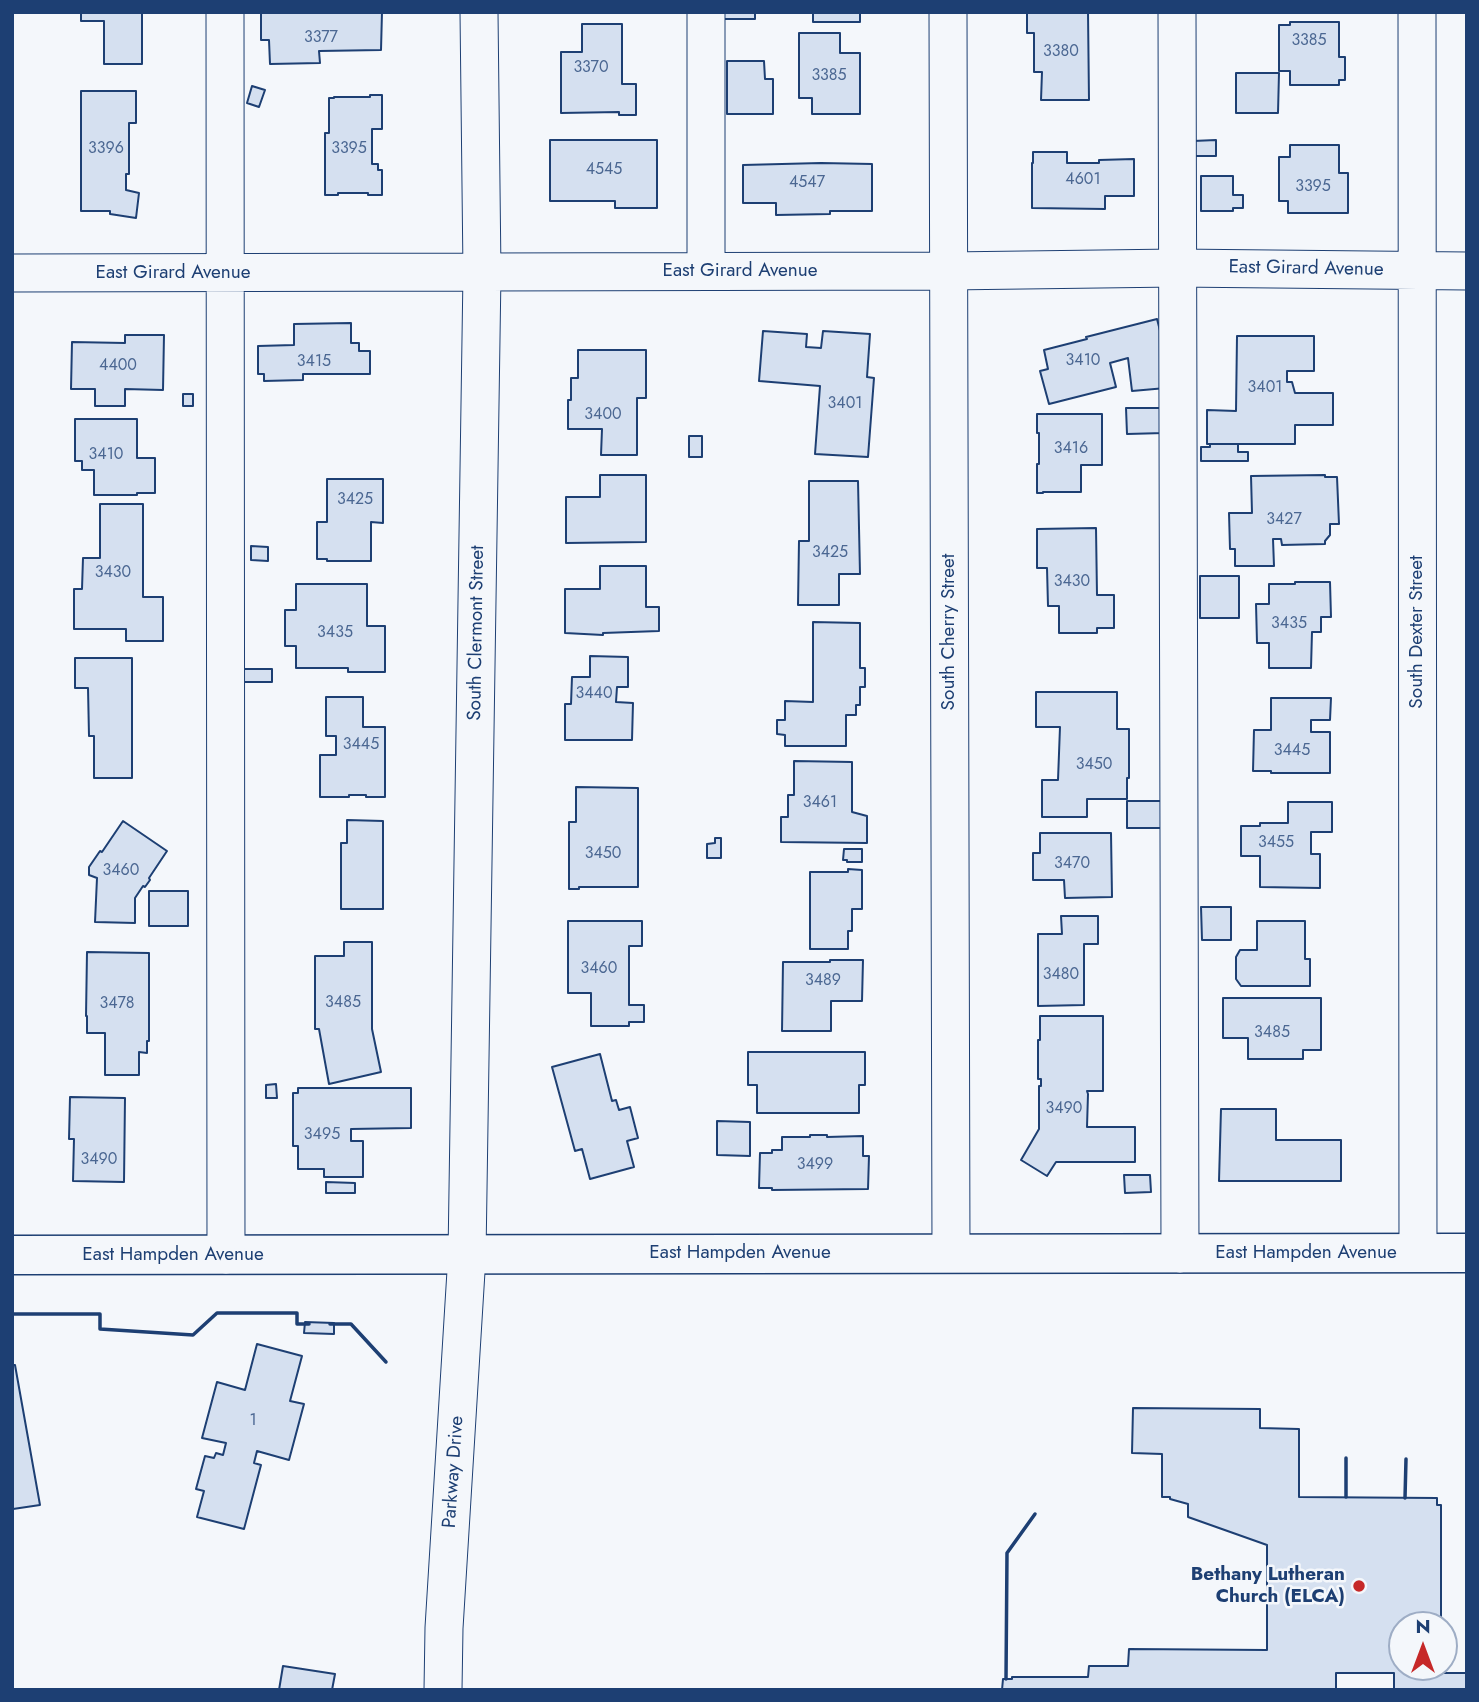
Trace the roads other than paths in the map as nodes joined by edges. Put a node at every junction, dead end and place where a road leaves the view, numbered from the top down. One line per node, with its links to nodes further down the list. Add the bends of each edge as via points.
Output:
1 (225, 12): 13 (street)
2 (479, 12): 14 (street, South Clermont Street)
3 (706, 12): 8 (street)
4 (948, 12): 9 (street, South Cherry Street)
5 (1177, 12): 7 (street)
6 (1417, 12): 10 (street, South Dexter Street)
7 (1176, 268): 9 (street, East Girard Avenue); 10 (street, East Girard Avenue); 18 (street)
8 (706, 271): 9 (street, East Girard Avenue); 14 (street, East Girard Avenue)
9 (948, 271): 15 (street, South Cherry Street)
10 (1417, 271): 11 (street, East Girard Avenue); 16 (street, South Dexter Street)
11 (1467, 271)
12 (12, 272): 13 (street, East Girard Avenue)
13 (224, 272): 14 (street, East Girard Avenue); 20 (street)
14 (482, 272): 21 (street, South Clermont Street)
15 (951, 1252): 18 (highway, East Hampden Avenue); 21 (highway, East Hampden Avenue)
16 (1418, 1253): 17 (highway, East Hampden Avenue); 18 (highway, East Hampden Avenue)
17 (1467, 1253)
18 (1180, 1254)
19 (12, 1255): 20 (highway, East Hampden Avenue)
20 (226, 1255): 21 (highway, East Hampden Avenue)
21 (467, 1255): 22 (street, Parkway Drive)
22 (443, 1690)

